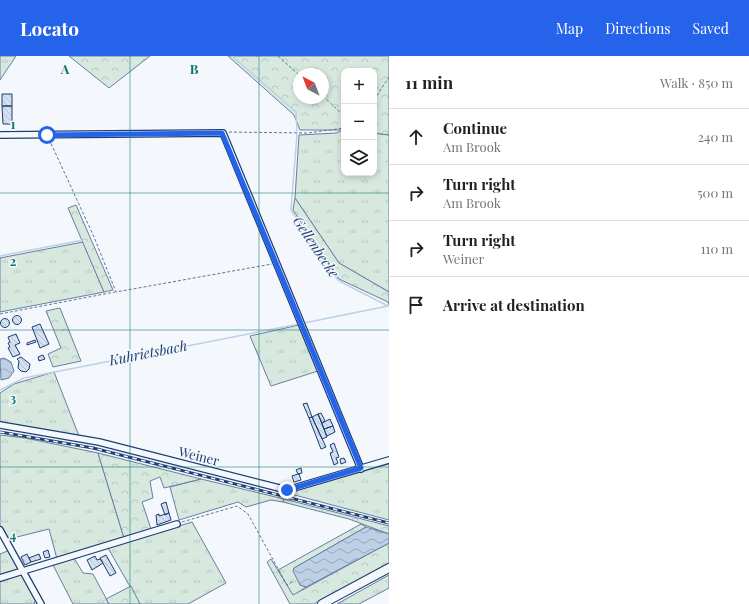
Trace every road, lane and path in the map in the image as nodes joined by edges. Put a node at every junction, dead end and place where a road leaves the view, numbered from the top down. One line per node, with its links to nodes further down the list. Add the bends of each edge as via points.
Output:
1 (278, 56): 2 (path)
2 (293, 70)
3 (389, 77): 4 (path)
4 (377, 95)
5 (329, 102): 6 (path)
6 (341, 113)
7 (341, 128): 8 (path, via 308,133)
8 (222, 133): 10 (street); 11 (street)
9 (0, 135): 10 (street)
10 (47, 135): 12 (path)
11 (276, 263): 12 (path); 16 (street)
12 (116, 292): 13 (path)
13 (0, 314)
14 (0, 425): 16 (street, Weiner, via 99,442 287,490)
15 (389, 460): 16 (street, Weiner)
16 (361, 468)
17 (177, 524): 20 (street); 22 (path, via 237,506 248,514 287,585)
18 (0, 530): 20 (street)
19 (389, 568): 24 (highway)
20 (24, 571): 21 (street); 23 (street)
21 (0, 578)
22 (294, 581)
23 (41, 604)
24 (322, 604)

